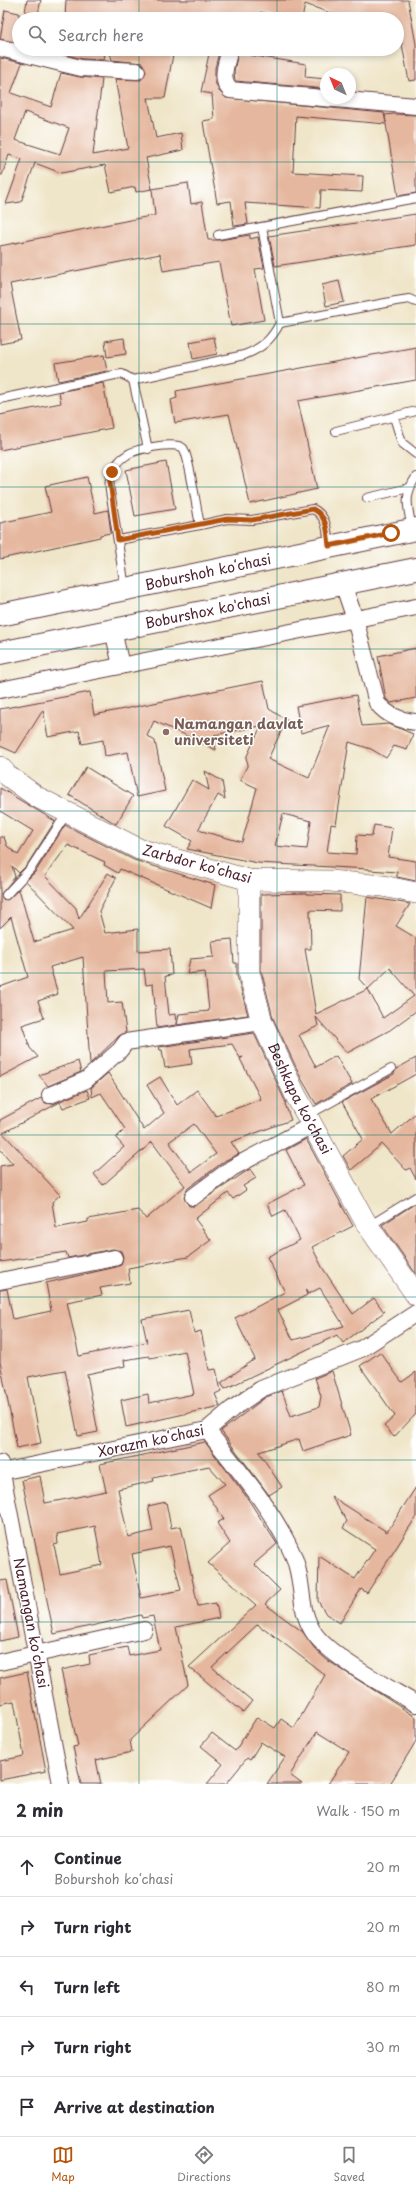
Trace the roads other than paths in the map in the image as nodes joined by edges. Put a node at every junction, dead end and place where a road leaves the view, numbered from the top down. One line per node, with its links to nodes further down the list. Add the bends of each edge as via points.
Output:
1 (0, 48): 2 (street)
2 (12, 51)
3 (32, 56): 5 (street, via 80,68)
4 (229, 56): 6 (street, via 224,79 230,90)
5 (137, 71)
6 (416, 106)
7 (416, 198): 8 (lane)
8 (262, 227): 9 (lane); 11 (lane)
9 (218, 235)
10 (416, 302): 11 (lane, via 396,301)
11 (280, 323): 12 (lane, via 274,336 258,350)
12 (133, 380): 13 (lane, via 122,374); 17 (lane)
13 (0, 399)
14 (416, 411): 15 (lane)
15 (394, 417): 16 (lane); 18 (lane, via 402,443)
16 (336, 430)
17 (148, 449): 22 (lane, via 167,445 184,448); 24 (lane, via 128,454 117,463 112,472 110,482)
18 (416, 454)
19 (416, 477): 20 (lane)
20 (409, 488): 21 (lane); 23 (lane, via 406,499)
21 (367, 498)
22 (200, 525): 24 (lane); 25 (lane, via 227,519 252,520 313,509 326,521)
23 (414, 529): 25 (main road, Boburshoh koʻchasi)
24 (118, 540): 28 (lane)
25 (329, 546): 28 (main road, Boburshoh koʻchasi)
26 (416, 569): 27 (main road, Boburshox ko'chasi)
27 (343, 584): 31 (street); 32 (main road, Boburshox ko'chasi)
28 (125, 589): 30 (main road, Boburshoh koʻchasi)
29 (416, 607): 31 (street)
30 (0, 615)
31 (355, 620): 34 (street); 36 (street, via 378,703 385,712 406,722)
32 (113, 630): 33 (main road, Boburshox ko'chasi); 34 (street)
33 (0, 653)
34 (121, 666): 35 (street)
35 (0, 690)
36 (416, 722)
37 (0, 767): 38 (street, Zarbdor koʻchasi, via 37,797)
38 (68, 814): 39 (street, Zarbdor koʻchasi, via 139,849); 41 (lane, via 35,863)
39 (249, 880): 40 (street, Zarbdor koʻchasi, via 330,881 383,886); 42 (street, Beshkapa ko'chasi, via 249,972)
40 (416, 893)
41 (6, 895)
42 (262, 1022): 44 (street, via 126,1042 86,1080); 45 (street, Beshkapa ko'chasi)
43 (391, 1070): 45 (lane)
44 (50, 1095)
45 (310, 1120): 46 (street, via 232,1168); 48 (street, Beshkapa ko'chasi)
46 (193, 1197)
47 (416, 1197): 48 (lane)
48 (368, 1226): 51 (street, Beshkapa ko'chasi)
49 (114, 1258): 50 (street)
50 (0, 1281)
51 (416, 1294)
52 (416, 1313): 53 (street, Xorazm koʻchasi, via 361,1349 261,1389)
53 (207, 1430): 54 (street, Xorazm koʻchasi); 58 (street, via 280,1528 294,1557 304,1614 315,1634 336,1654)
54 (1, 1469): 56 (street, Namangan koʻchasi)
55 (144, 1630): 56 (street)
56 (37, 1654): 57 (street); 59 (street, Namangan koʻchasi)
57 (0, 1662)
58 (416, 1704)
59 (61, 1784)

